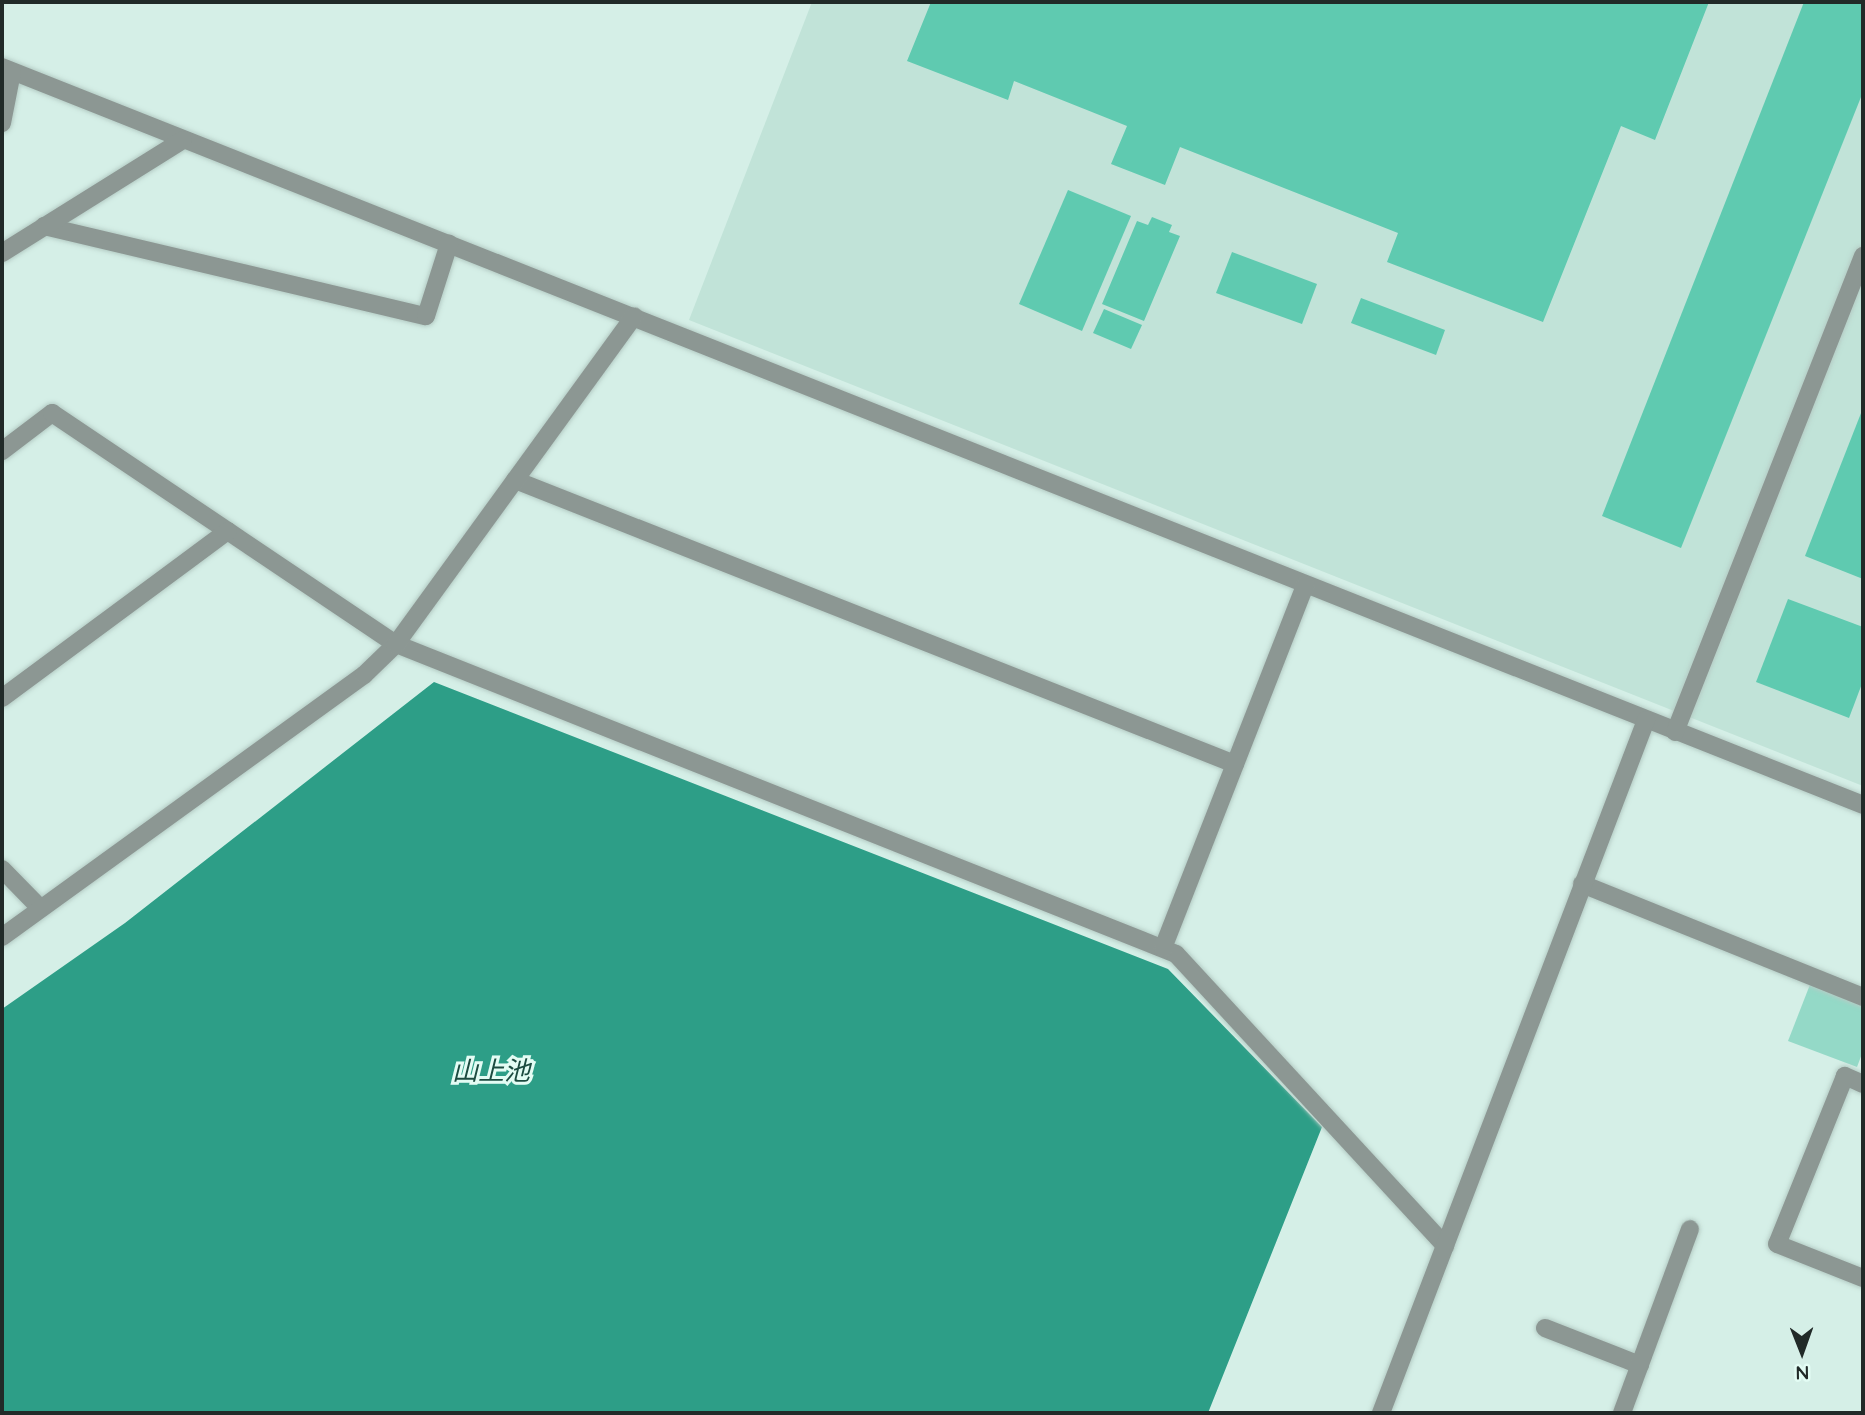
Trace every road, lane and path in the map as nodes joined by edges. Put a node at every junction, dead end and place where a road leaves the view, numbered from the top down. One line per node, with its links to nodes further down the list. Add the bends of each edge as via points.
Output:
1 (7, 69): 2 (street); 3 (street)
2 (2, 123)
3 (183, 140): 4 (street); 5 (street)
4 (44, 226): 5 (street, via 426,316); 6 (street)
5 (449, 244): 8 (street)
6 (2, 253)
7 (1863, 256): 16 (street)
8 (634, 316): 10 (street); 12 (street)
9 (2, 451): 11 (street, via 52,413)
10 (515, 480): 13 (street); 17 (street)
11 (228, 531): 13 (street); 14 (street)
12 (1305, 585): 15 (street); 17 (street)
13 (396, 644): 21 (street, via 364,675); 23 (street)
14 (2, 698)
15 (1646, 720): 16 (street); 20 (street)
16 (1675, 732): 18 (street)
17 (1235, 764): 23 (street)
18 (1863, 805)
19 (2, 869): 21 (street)
20 (1582, 884): 24 (street); 27 (street)
21 (40, 908): 22 (street)
22 (2, 937)
23 (1163, 948): 27 (street, via 1176,954)
24 (1863, 997)
25 (1863, 1084): 28 (street, via 1845,1076 1776,1244)
26 (1690, 1229): 30 (street)
27 (1445, 1246): 31 (street)
28 (1863, 1278)
29 (1545, 1328): 30 (street)
30 (1640, 1365): 32 (street)
31 (1381, 1413)
32 (1622, 1413)

